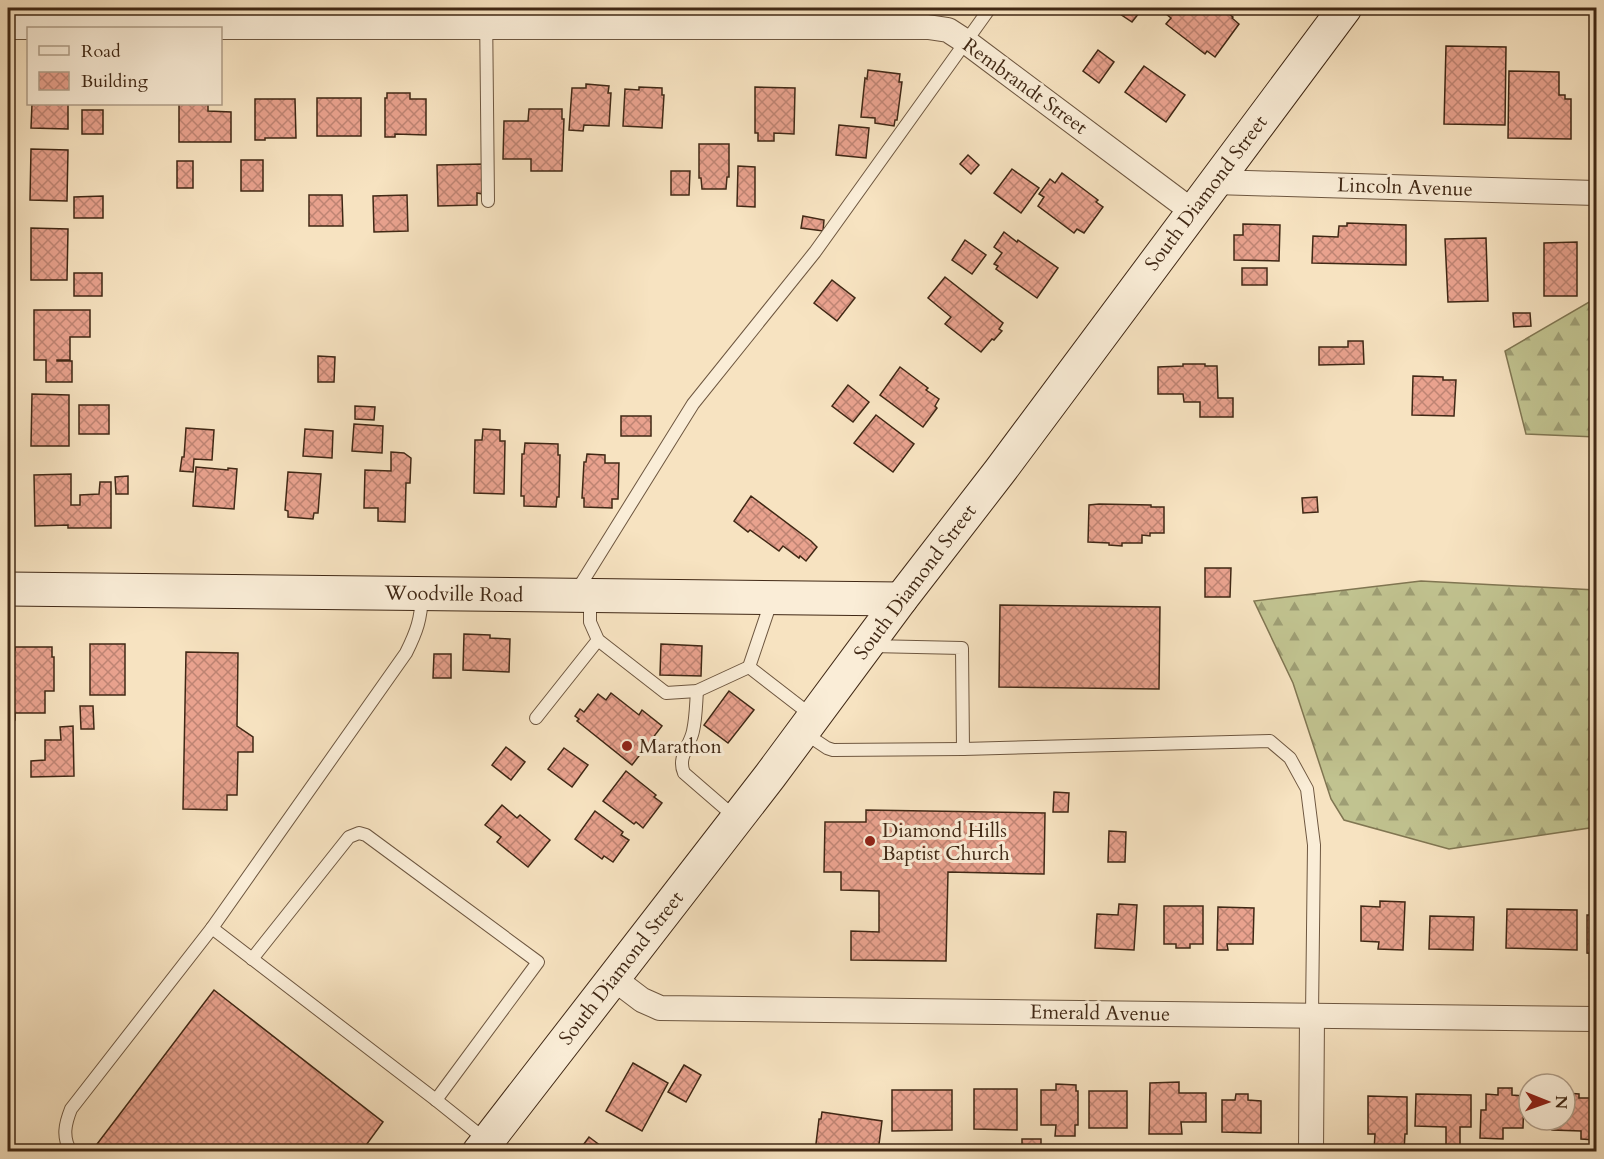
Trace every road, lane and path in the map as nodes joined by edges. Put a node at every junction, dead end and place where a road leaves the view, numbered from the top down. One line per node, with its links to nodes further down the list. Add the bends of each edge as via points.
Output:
1 (990, 8): 5 (lane)
2 (1345, 8): 6 (street, South Diamond Street)
3 (486, 17): 4 (street, Rembrandt Street); 5 (street, Rembrandt Street, via 928,27 948,30); 8 (lane)
4 (8, 27)
5 (965, 41): 9 (street, Rembrandt Street); 12 (lane, via 815,252 693,404)
6 (1214, 182): 7 (street, Lincoln Avenue); 9 (street, South Diamond Street)
7 (1596, 193)
8 (488, 201)
9 (1192, 211): 14 (street, South Diamond Street)
10 (8, 589): 11 (street, Woodville Road)
11 (423, 594): 12 (street, Woodville Road); 23 (lane, via 421,618 406,653)
12 (582, 595): 13 (street, Woodville Road); 15 (lane)
13 (772, 598): 14 (street, Woodville Road); 17 (lane)
14 (902, 599): 16 (street, South Diamond Street)
15 (598, 640): 18 (lane, via 666,693); 19 (lane)
16 (867, 646): 20 (street, South Diamond Street); 21 (lane, via 962,648)
17 (749, 667): 18 (lane); 20 (lane)
18 (697, 691): 22 (lane, via 693,732 680,766)
19 (536, 718)
20 (808, 724): 21 (lane, via 827,748 834,750); 22 (street, South Diamond Street)
21 (963, 749): 26 (lane, via 1270,741 1290,758 1307,789 1314,845)
22 (737, 819): 25 (street, South Diamond Street)
23 (212, 928): 24 (lane); 30 (lane, via 71,1109 66,1123 66,1143)
24 (252, 959): 28 (lane); 28 (lane, via 349,837 359,833 538,962)
25 (613, 978): 26 (street, Emerald Avenue, via 660,1008); 29 (street, South Diamond Street)
26 (1312, 1015): 27 (street, Emerald Avenue); 31 (street)
27 (1596, 1019)
28 (436, 1100): 29 (lane)
29 (489, 1148)
30 (71, 1152)
31 (1311, 1152)

